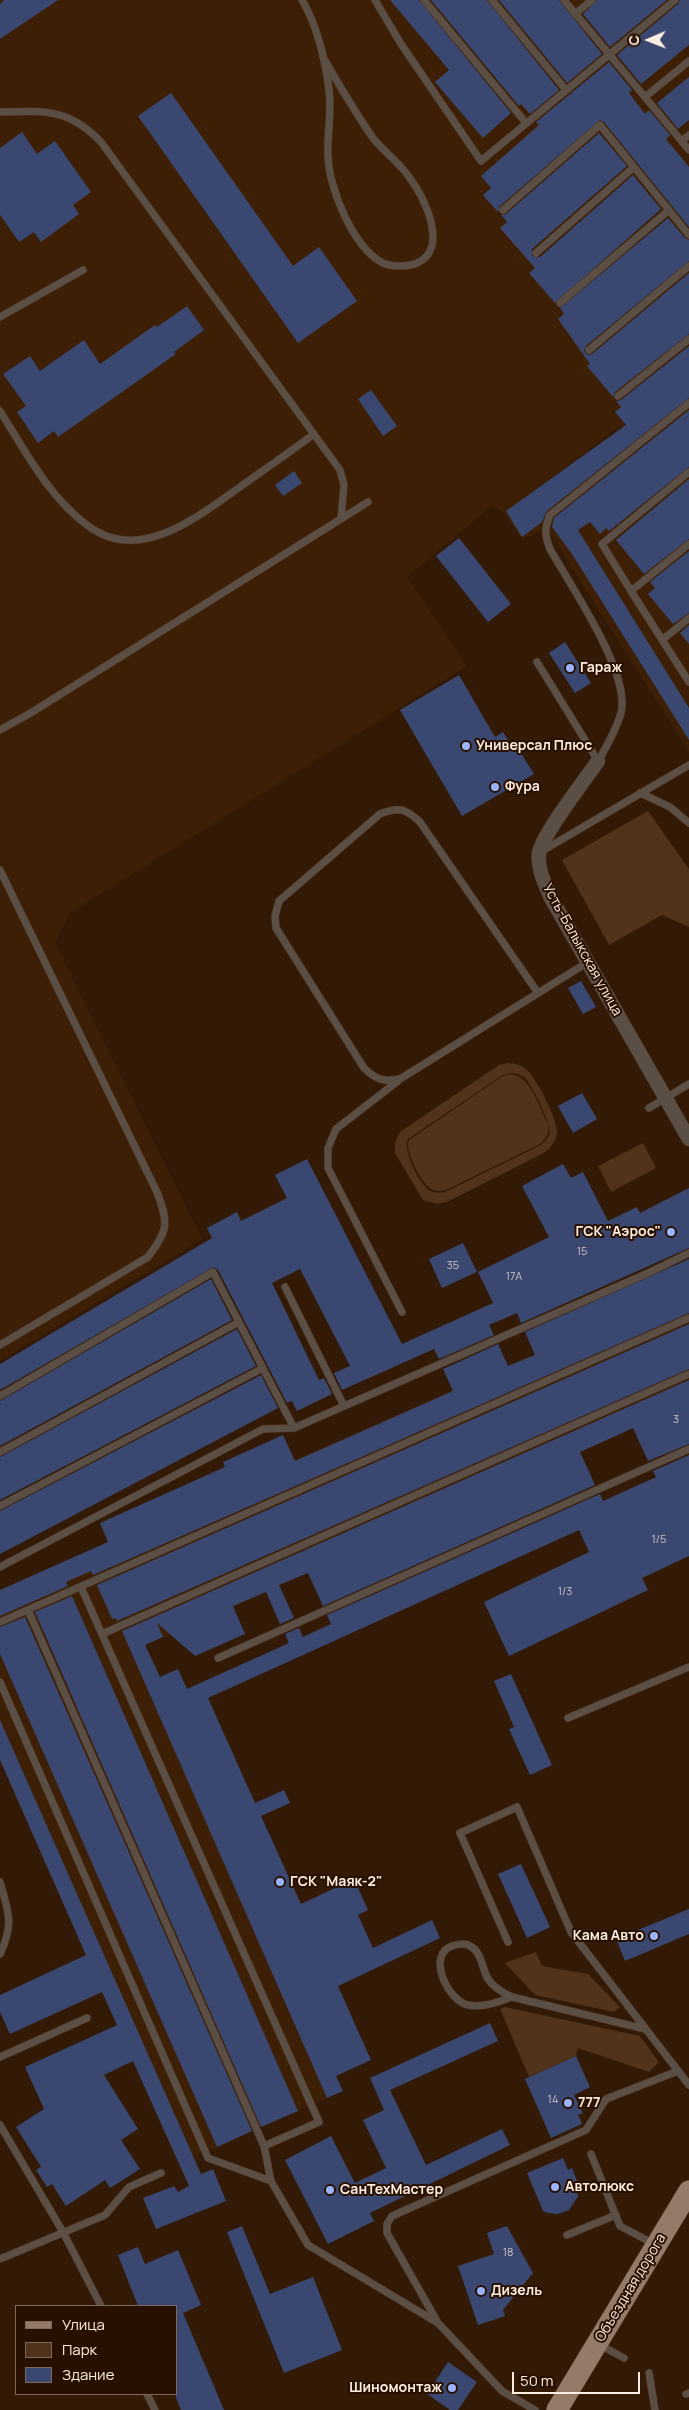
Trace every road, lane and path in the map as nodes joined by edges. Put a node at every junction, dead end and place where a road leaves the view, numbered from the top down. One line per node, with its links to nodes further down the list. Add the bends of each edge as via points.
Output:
1 (302, 0): 10 (lane, via 313,19)
2 (375, 0): 15 (lane, via 400,44 481,161)
3 (424, 0): 15 (lane)
4 (492, 0): 12 (lane)
5 (564, 0): 8 (lane)
6 (592, 0): 8 (lane)
7 (675, 0): 9 (lane)
8 (575, 14): 9 (lane)
9 (609, 54): 12 (lane); 13 (lane)
10 (323, 57): 10 (lane, via 330,92 328,156 331,180 349,224 364,248 384,263 403,266 417,263 428,254 433,240 432,224 424,200 409,176 375,140)
11 (689, 61): 13 (lane)
12 (566, 90): 15 (lane)
13 (645, 97): 17 (lane)
14 (0, 112): 33 (lane, via 53,112 91,131)
15 (526, 123)
16 (689, 135): 17 (lane)
17 (682, 141): 18 (lane)
18 (689, 150)
19 (634, 167): 20 (lane, via 600,125); 21 (lane); 23 (lane)
20 (504, 210)
21 (669, 210): 22 (lane); 26 (lane)
22 (689, 234)
23 (536, 253)
24 (689, 266): 29 (lane)
25 (83, 270): 27 (lane)
26 (560, 303)
27 (0, 317)
28 (689, 339): 30 (lane)
29 (589, 350)
30 (618, 396)
31 (689, 402): 44 (lane, via 550,515 545,526 550,549 608,652 619,683 621,711)
32 (0, 411): 33 (lane, via 29,458 65,506 88,526 123,541 162,535 191,521)
33 (314, 434): 36 (lane, via 343,477)
34 (689, 472): 38 (lane, via 602,544)
35 (368, 502): 36 (lane)
36 (341, 519): 43 (lane)
37 (689, 544): 38 (lane)
38 (631, 592): 40 (lane)
39 (689, 618): 40 (lane)
40 (662, 640): 42 (lane)
41 (537, 662): 44 (lane)
42 (689, 682)
43 (0, 730)
44 (598, 761): 48 (street, via 546,836)
45 (689, 765): 46 (lane)
46 (640, 793): 47 (lane, via 670,807); 48 (lane)
47 (689, 823)
48 (540, 852): 50 (street, Усть-Балыкская улица, via 539,866 551,898)
49 (0, 870): 62 (lane, via 166,1216 162,1237 148,1257)
50 (588, 962): 51 (lane); 54 (street, Усть-Балыкская улица)
51 (538, 993): 52 (lane); 52 (lane, via 420,822 408,812 392,809 380,814 292,888 280,901 275,916 276,928 364,1068 387,1082)
52 (400, 1079): 59 (lane, via 336,1129 328,1148 328,1168)
53 (689, 1084): 54 (lane)
54 (666, 1097): 55 (lane); 56 (street, Усть-Балыкская улица)
55 (649, 1108)
56 (689, 1139)
57 (689, 1253): 66 (lane)
58 (285, 1287): 66 (lane)
59 (402, 1312)
60 (689, 1318): 72 (lane)
61 (239, 1322): 63 (lane); 65 (lane, via 213,1272); 69 (lane)
62 (0, 1346)
63 (263, 1368): 67 (lane); 70 (lane)
64 (689, 1374): 75 (lane)
65 (0, 1396)
66 (344, 1406): 67 (lane)
67 (294, 1428): 71 (lane, via 263,1429)
68 (689, 1448): 76 (lane)
69 (0, 1452)
70 (0, 1506)
71 (0, 1567)
72 (81, 1587): 73 (lane); 75 (lane)
73 (28, 1610): 74 (lane); 90 (lane)
74 (0, 1622)
75 (102, 1634): 90 (lane, via 319,2122)
76 (218, 1658)
77 (689, 1667): 79 (lane)
78 (0, 1682): 93 (lane, via 208,2158)
79 (568, 1718)
80 (0, 1882): 82 (lane, via 8,1912 9,1934)
81 (508, 1942): 85 (lane, via 460,1833 517,1807 571,1932)
82 (0, 1954)
83 (512, 1997): 83 (lane, via 500,1992 489,1980 478,1953 470,1946 458,1944 446,1948 440,1956 445,1981 454,1996 465,2005 478,2007); 85 (lane)
84 (88, 2018): 86 (lane)
85 (646, 2029): 87 (lane)
86 (0, 2057)
87 (678, 2071): 88 (lane); 101 (lane, via 606,2099 586,2130 392,2216 387,2224 387,2234)
88 (689, 2085)
89 (0, 2125): 96 (lane)
90 (264, 2146): 93 (lane)
91 (591, 2154): 95 (lane)
92 (161, 2173): 96 (lane, via 129,2187 105,2215)
93 (271, 2181): 101 (lane, via 308,2245)
94 (689, 2191): 98 (main road, Объездная дорога)
95 (616, 2215): 97 (lane); 98 (lane, via 620,2226)
96 (63, 2232): 99 (lane); 100 (lane)
97 (567, 2235)
98 (656, 2246): 102 (main road, Объездная дорога)
99 (0, 2259)
100 (100, 2305)
101 (438, 2323): 107 (lane, via 502,2391)
102 (597, 2343): 103 (lane); 108 (main road, Объездная дорога)
103 (624, 2358)
104 (649, 2373): 109 (lane)
105 (148, 2395): 106 (lane)
106 (155, 2410)
107 (535, 2410)
108 (558, 2410)
109 (655, 2410)

